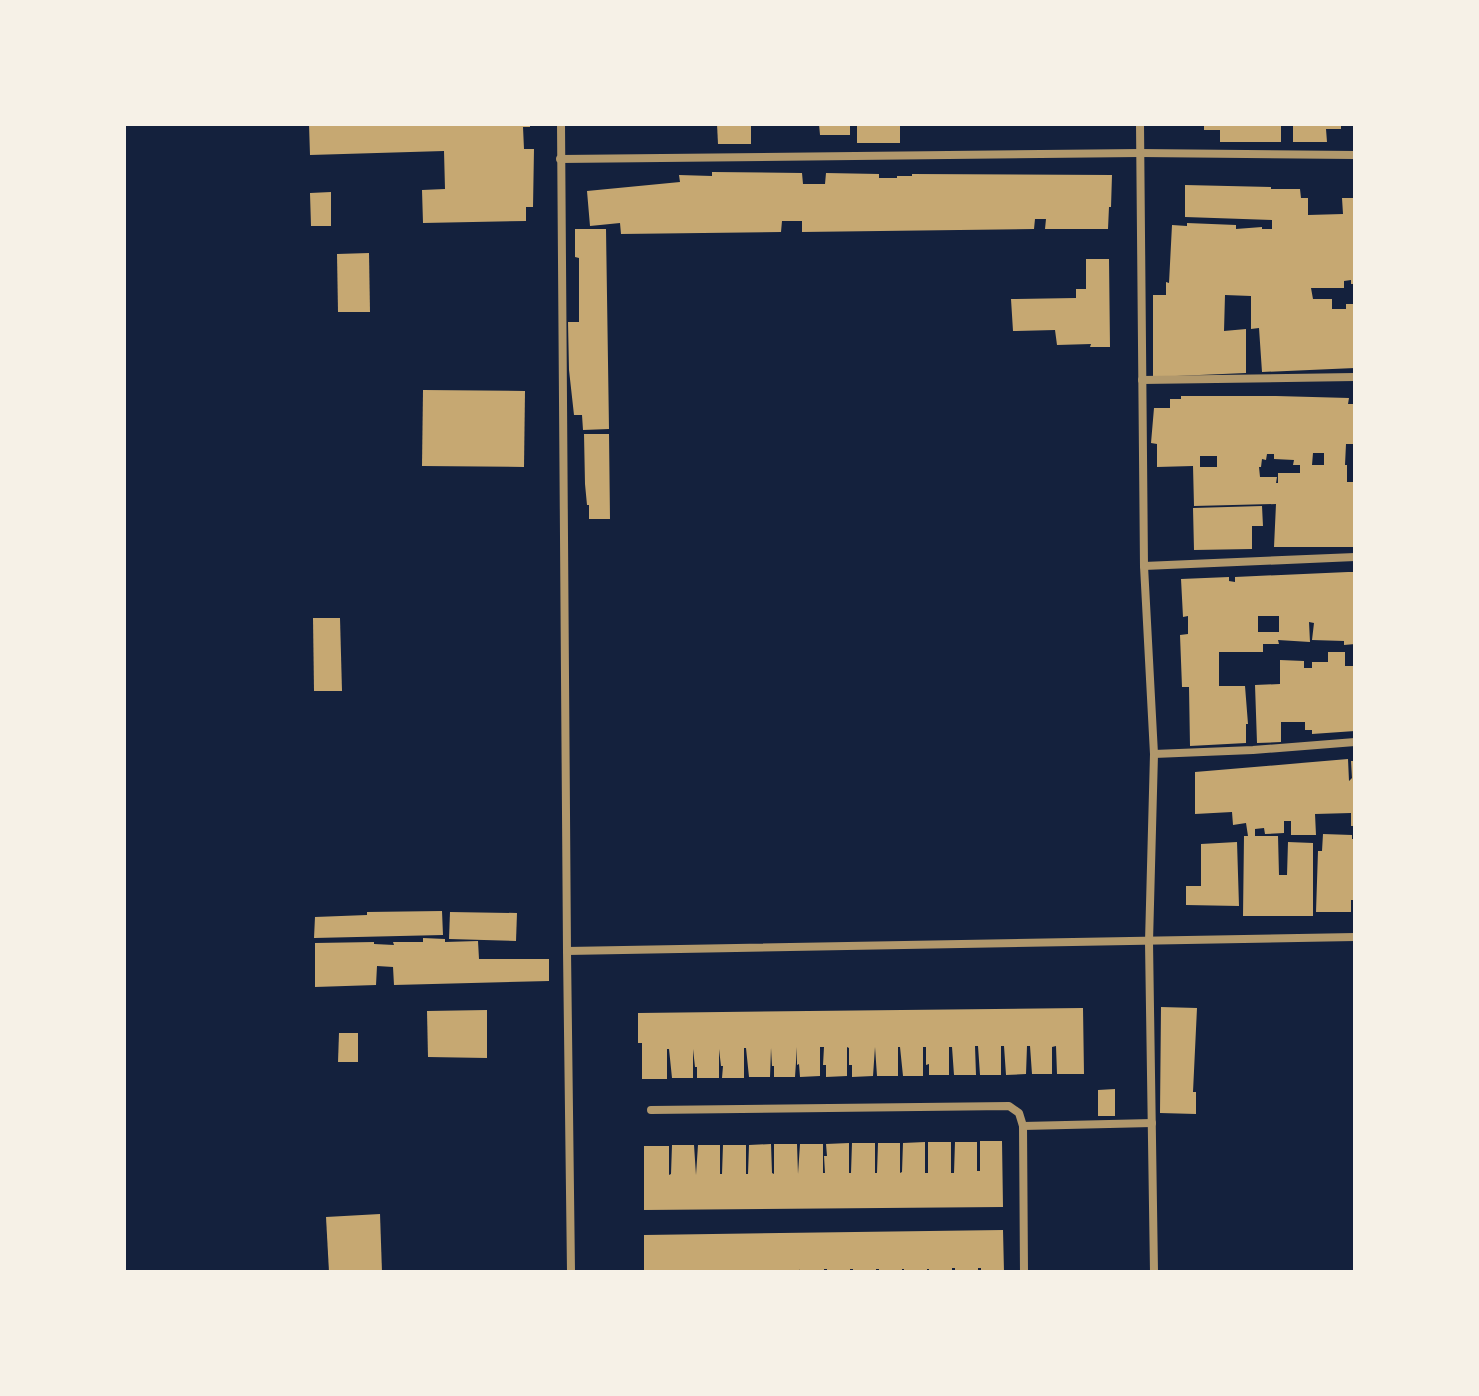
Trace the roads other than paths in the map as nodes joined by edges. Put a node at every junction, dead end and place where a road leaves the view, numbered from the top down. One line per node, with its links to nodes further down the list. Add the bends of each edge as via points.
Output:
1 (561, 124): 5 (street)
2 (1140, 124): 3 (street)
3 (1140, 153): 4 (street); 5 (street); 7 (street)
4 (1355, 155)
5 (560, 159): 14 (street)
6 (1355, 377): 7 (street)
7 (1142, 380): 9 (street)
8 (1355, 557): 9 (street)
9 (1144, 566): 11 (street)
10 (1355, 742): 11 (street)
11 (1154, 754): 13 (street)
12 (1355, 937): 13 (street)
13 (1149, 942): 14 (street); 16 (street)
14 (567, 951): 18 (street)
15 (651, 1110): 17 (street, via 1009,1106 1019,1113)
16 (1152, 1123): 17 (street); 20 (street)
17 (1023, 1126): 19 (street)
18 (571, 1272)
19 (1024, 1272)
20 (1154, 1272)

